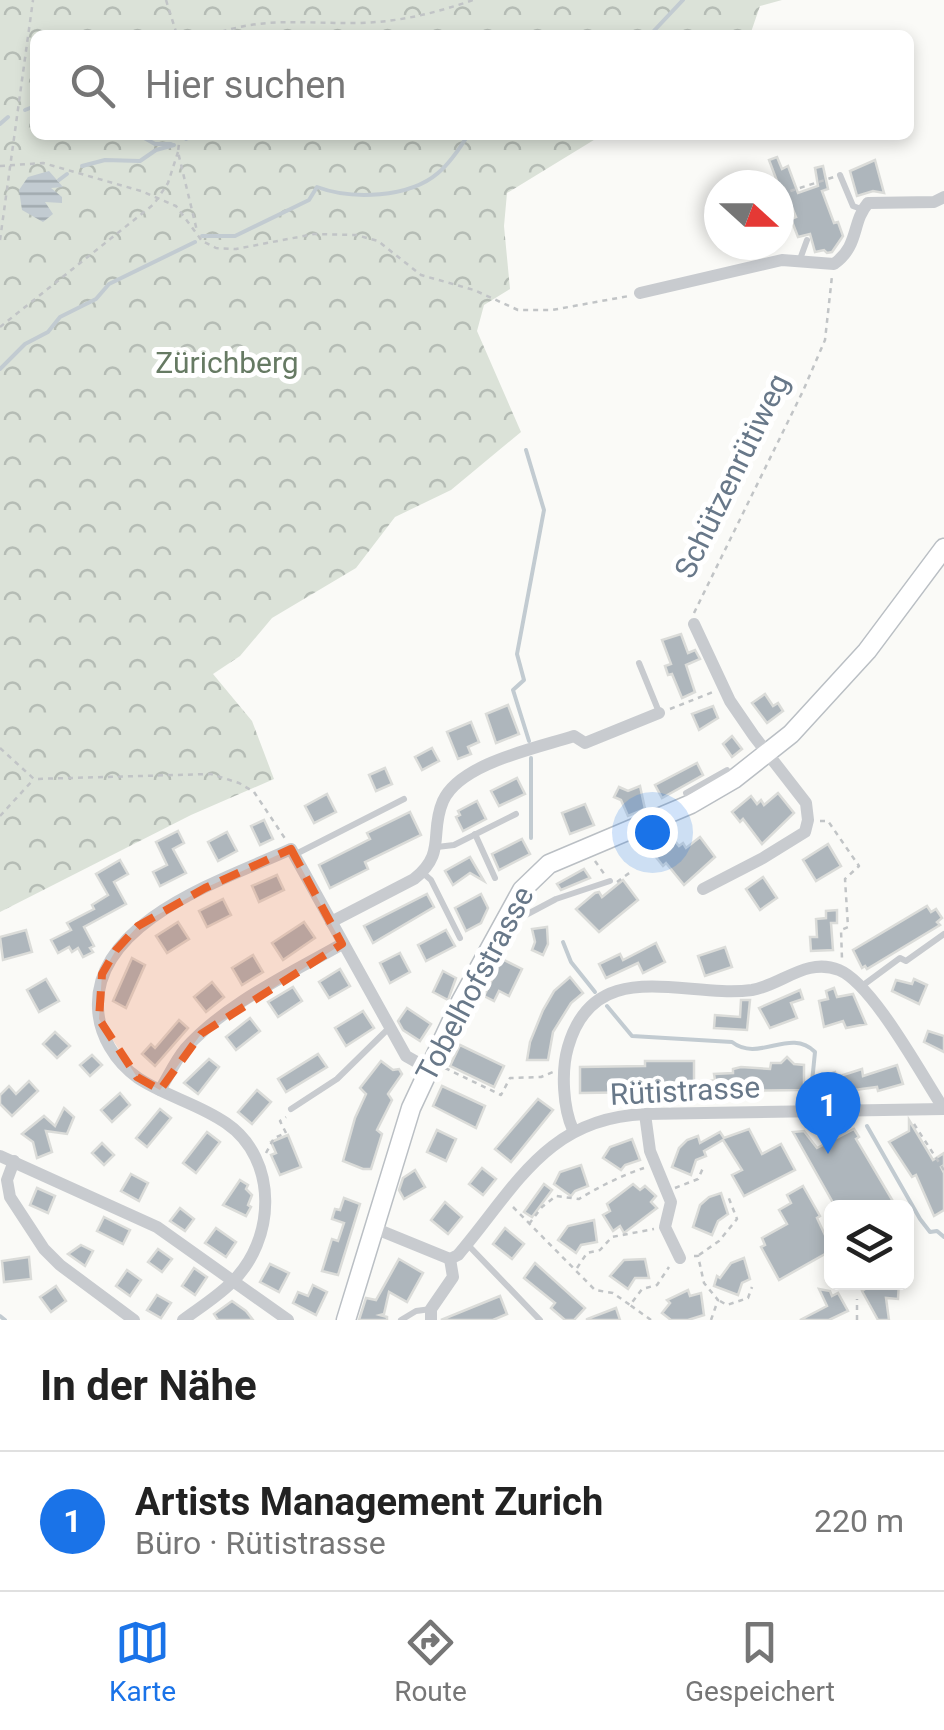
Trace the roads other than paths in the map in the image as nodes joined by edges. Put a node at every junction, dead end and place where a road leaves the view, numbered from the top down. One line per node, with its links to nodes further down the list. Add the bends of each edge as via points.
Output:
1 (840, 176): 3 (lane, via 852,206)
2 (944, 197): 3 (street, via 875,200)
3 (862, 209): 5 (street, via 850,248 834,264)
4 (807, 240): 5 (lane)
5 (799, 263): 6 (street, via 782,260)
6 (640, 293)
7 (944, 548): 11 (main road, Tobelhofstrasse, via 806,721)
8 (694, 624): 11 (street, Schützenrütiweg, via 724,688)
9 (639, 663): 10 (lane)
10 (659, 713): 15 (street, via 585,743 574,736 513,755 459,780 442,803)
11 (767, 754): 20 (street, Schützenrütiweg, via 806,802 805,832); 22 (main road, Tobelhofstrasse, via 691,804 539,870)
12 (404, 799): 16 (lane)
13 (516, 814): 14 (lane)
14 (475, 834): 15 (lane); 18 (lane)
15 (437, 847): 17 (street)
16 (293, 852): 21 (street); 29 (street, via 205,888 138,926 102,974 104,1036 136,1077)
17 (422, 873): 21 (street); 24 (lane)
18 (495, 878)
19 (610, 881): 22 (lane, via 556,899 510,926)
20 (702, 888)
21 (331, 922): 25 (street)
22 (501, 923): 28 (main road, Tobelhofstrasse)
23 (944, 934): 26 (lane)
24 (460, 938)
25 (342, 944): 27 (street); 29 (street, via 202,1034)
26 (862, 986): 30 (street); 33 (street, via 816,966 758,989 628,986 593,1004 571,1036 564,1070)
27 (390, 1027): 28 (street, via 406,1056); 31 (lane, via 337,1080)
28 (431, 1065): 35 (main road, Tobelhofstrasse, via 410,1108)
29 (160, 1090): 39 (street, via 227,1123 266,1183 261,1234)
30 (944, 1109): 32 (street, Rütistrasse)
31 (290, 1112)
32 (646, 1114): 33 (street, Rütistrasse, via 603,1118); 37 (street, via 655,1164 670,1190 665,1227)
33 (574, 1130): 36 (street, Rütistrasse, via 547,1150)
34 (7, 1159): 39 (street, via 157,1228); 41 (street, via 10,1196 44,1249)
35 (374, 1228): 38 (street); 44 (main road, Tobelhofstrasse)
36 (467, 1244): 38 (street, Rütistrasse); 46 (lane)
37 (680, 1258)
38 (450, 1260): 40 (street, via 452,1277)
39 (234, 1282): 42 (street); 43 (street)
40 (431, 1315): 45 (lane, via 416,1311)
41 (134, 1320)
42 (183, 1320)
43 (288, 1320)
44 (346, 1320)
45 (401, 1320)
46 (540, 1320)

